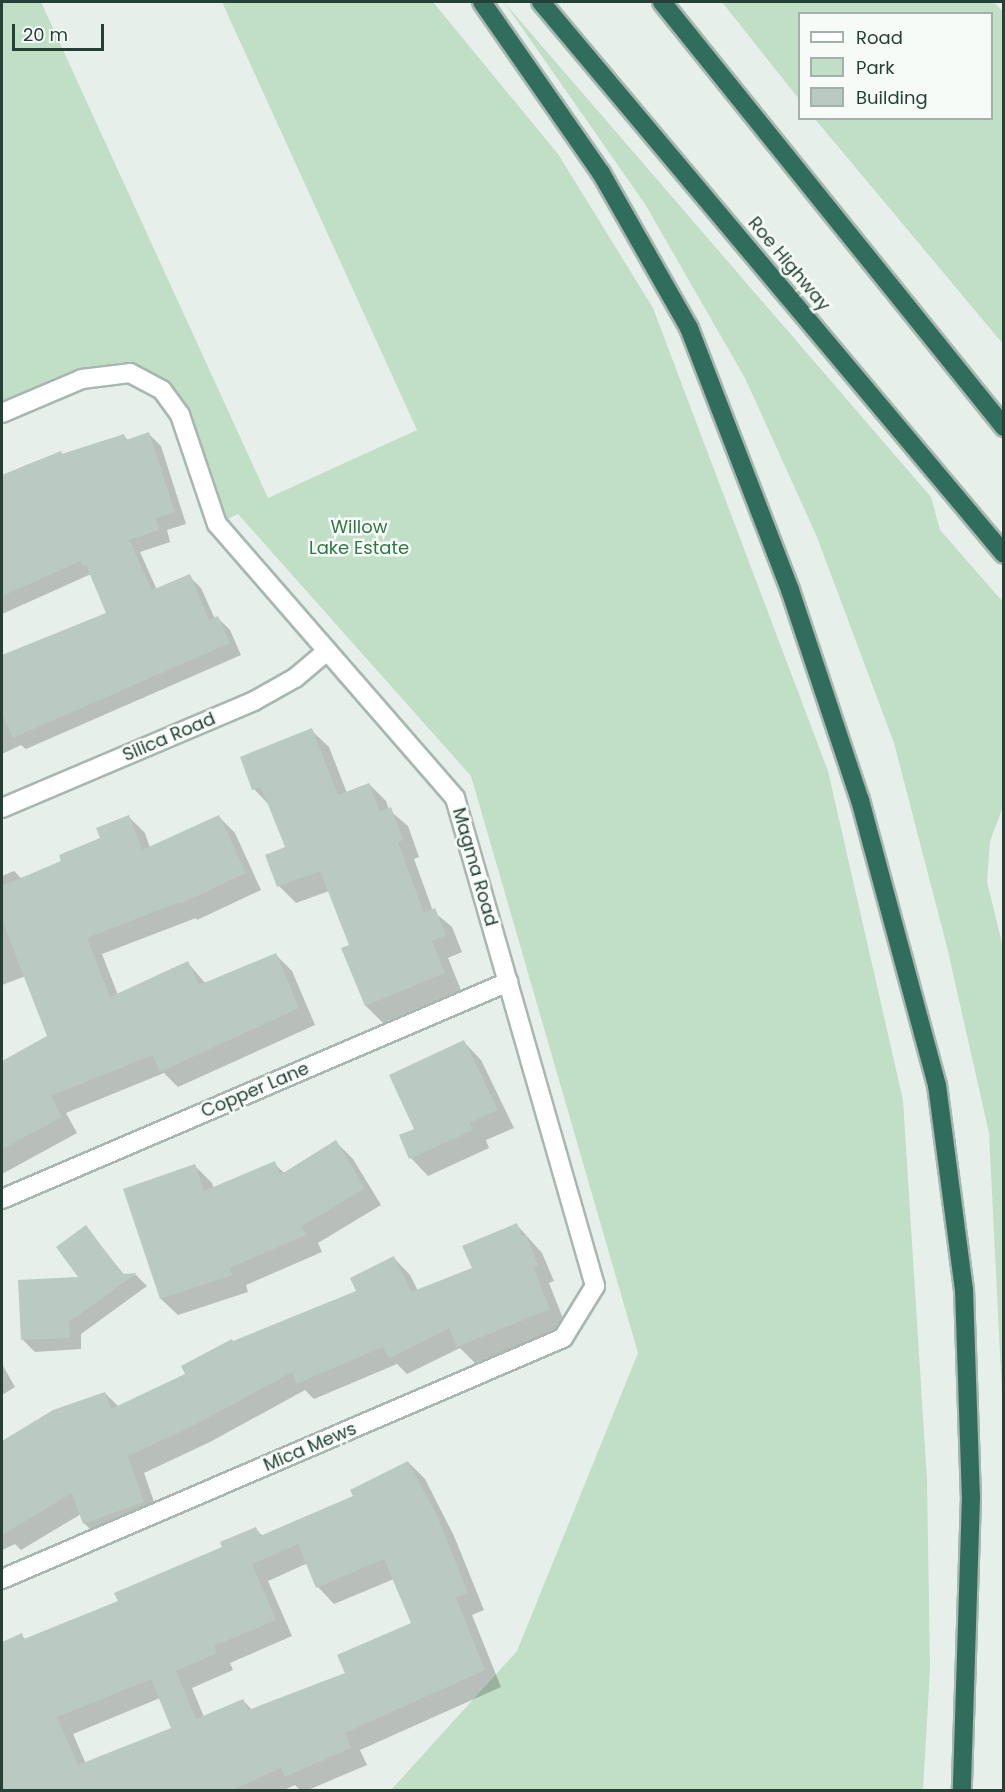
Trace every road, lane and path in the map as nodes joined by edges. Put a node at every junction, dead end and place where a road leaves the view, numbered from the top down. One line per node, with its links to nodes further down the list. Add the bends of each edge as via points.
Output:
1 (482, 2): 13 (highway, via 601,173 689,328 790,590 860,800 937,1085 964,1289 971,1497)
2 (542, 2): 6 (highway, Roe Highway)
3 (662, 2): 5 (highway)
4 (2, 413): 7 (street, Magma Road, via 82,379 130,373 162,390 180,415 217,524)
5 (1004, 427)
6 (1004, 554)
7 (327, 651): 8 (street, Silica Road, via 296,678 254,701); 9 (street, Magma Road, via 455,798)
8 (2, 808)
9 (508, 982): 10 (street, Copper Lane); 11 (street, Magma Road)
10 (2, 1199)
11 (595, 1287): 12 (street, Mica Mews, via 563,1338)
12 (2, 1579)
13 (962, 1791)

